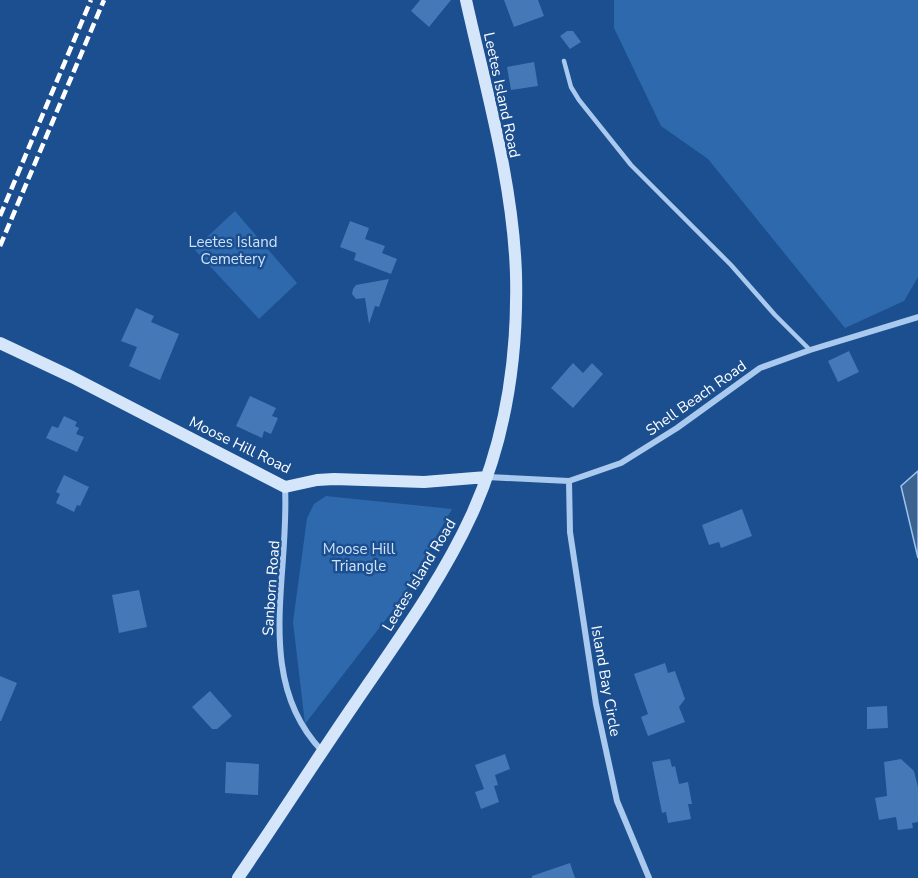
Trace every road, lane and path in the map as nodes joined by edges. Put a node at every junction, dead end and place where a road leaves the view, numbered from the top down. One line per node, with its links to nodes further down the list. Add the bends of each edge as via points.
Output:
1 (466, 0): 6 (main road, Leetes Island Road, via 506,184 516,273 513,364 500,438)
2 (564, 61): 5 (lane, via 579,100 631,165)
3 (918, 316): 5 (street, Shell Beach Road)
4 (0, 343): 8 (main road, Moose Hill Road)
5 (810, 350): 7 (street, Shell Beach Road, via 760,368 621,463)
6 (487, 477): 7 (street, Shell Beach Road); 8 (main road, Moose Hill Road, via 424,482 334,479); 9 (main road, Leetes Island Road, via 453,552)
7 (569, 481): 11 (street, Island Bay Circle, via 570,532 596,704 618,801)
8 (285, 487): 9 (street, Sanborn Road, via 280,656 296,713 310,739)
9 (323, 752): 10 (main road, Leetes Island Road)
10 (238, 878)
11 (649, 878)

